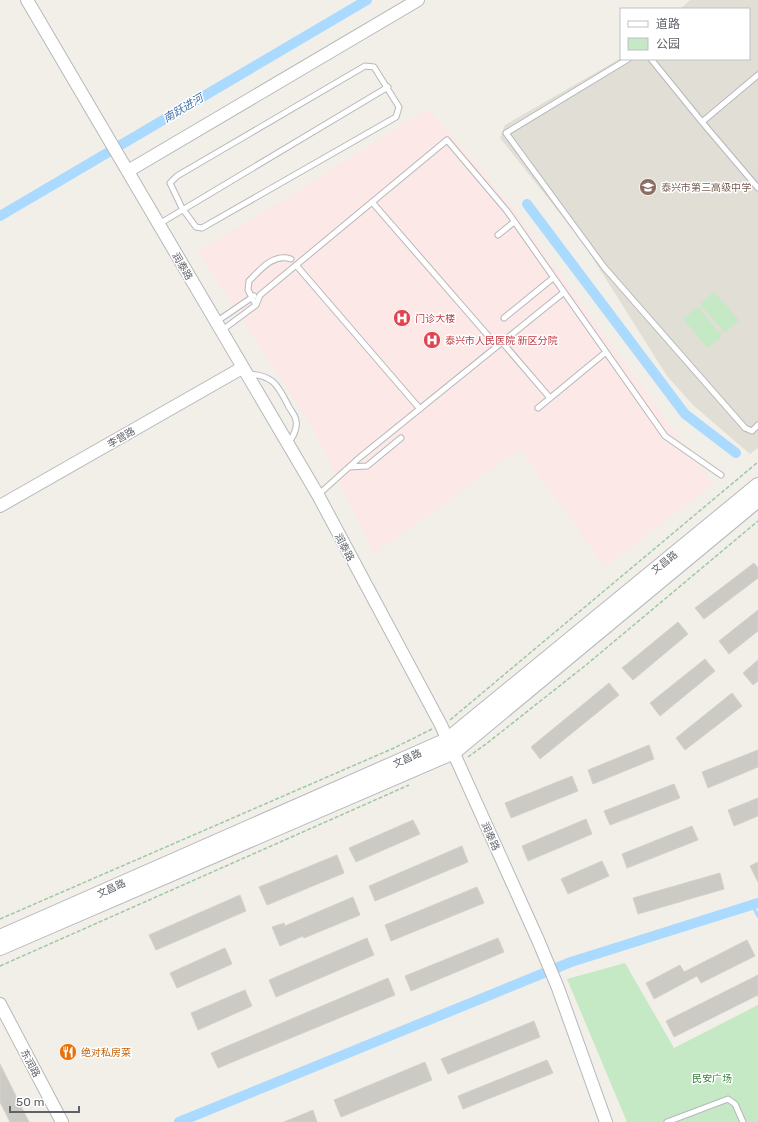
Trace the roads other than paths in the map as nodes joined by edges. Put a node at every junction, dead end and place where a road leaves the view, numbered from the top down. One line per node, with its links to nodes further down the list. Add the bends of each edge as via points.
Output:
1 (27, 0): 8 (street, 润泰路)
2 (418, 0): 8 (street)
3 (626, 60): 31 (lane, via 506,133 604,267 745,428 752,431)
4 (652, 60): 7 (lane)
5 (758, 75): 7 (lane)
6 (388, 87): 11 (lane); 11 (lane, via 399,107 396,117 202,228 196,227); 11 (lane, via 374,66 365,66 177,176 170,183)
7 (702, 122): 9 (lane)
8 (128, 171): 13 (street, 润泰路)
9 (758, 188)
10 (372, 202): 12 (lane, via 447,140); 16 (lane); 25 (lane)
11 (182, 208): 13 (lane)
12 (514, 222): 14 (lane); 17 (lane)
13 (158, 224): 23 (street, 润泰路)
14 (498, 235)
15 (291, 259): 20 (lane, via 283,256 271,260 254,276 249,281 248,290)
16 (296, 265): 19 (lane); 30 (lane)
17 (553, 278): 18 (lane); 22 (lane)
18 (563, 293): 24 (lane); 26 (lane)
19 (260, 295): 20 (lane); 21 (lane)
20 (251, 297): 21 (lane); 23 (lane)
21 (256, 305): 23 (lane)
22 (504, 318)
23 (218, 327): 27 (street, 润泰路)
24 (502, 342): 25 (lane); 28 (lane)
25 (497, 346): 30 (lane)
26 (606, 352): 28 (lane); 35 (lane, via 665,436)
27 (244, 371): 33 (street, 润泰路); 33 (lane, via 273,380 279,389 296,421 294,434); 39 (street, 李营路)
28 (550, 398): 29 (lane)
29 (538, 408)
30 (420, 409): 34 (lane)
31 (758, 425)
32 (401, 438): 34 (lane, via 367,466)
33 (288, 445): 37 (street, 润泰路)
34 (349, 467): 37 (lane)
35 (721, 475)
36 (758, 485): 40 (main road, 文昌路)
37 (318, 495): 40 (street, 润泰路, via 441,724)
38 (758, 500): 40 (main road, 文昌路)
39 (0, 506)
40 (450, 746): 41 (main road, 文昌路); 42 (main road, 文昌路); 45 (street, 润泰路, via 558,988)
41 (0, 937)
42 (0, 948)
43 (0, 1004): 44 (street, 东润路)
44 (62, 1122)
45 (606, 1122)
46 (667, 1122): 47 (lane, via 728,1099 735,1104)
47 (743, 1122)

